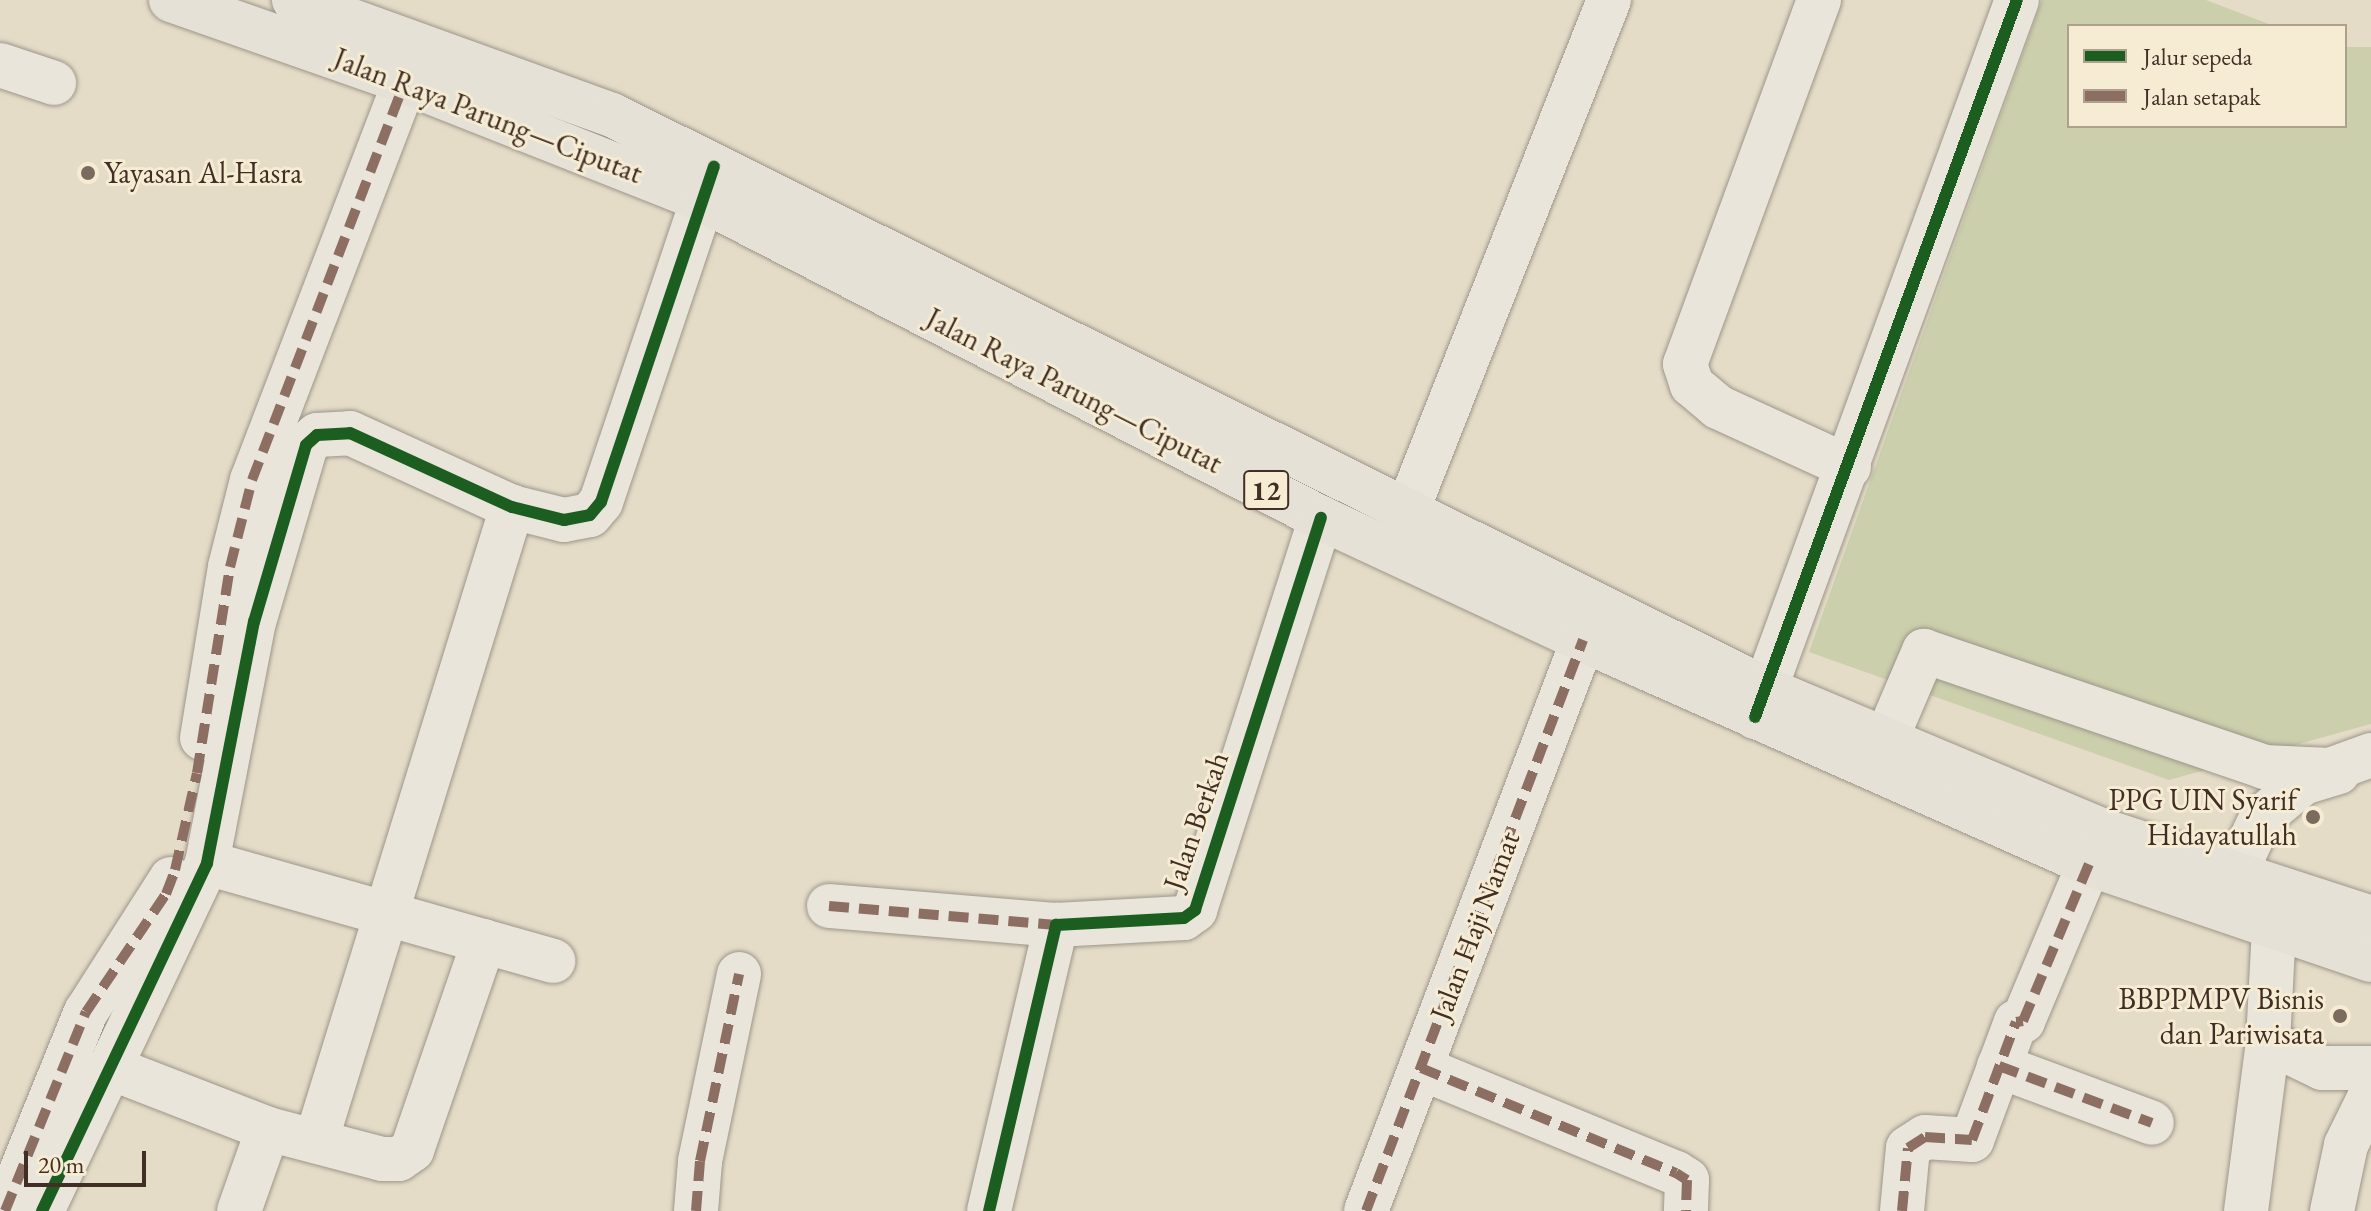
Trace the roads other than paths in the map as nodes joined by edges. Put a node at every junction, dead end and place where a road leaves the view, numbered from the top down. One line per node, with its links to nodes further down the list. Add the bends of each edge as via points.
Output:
1 (171, 0): 7 (highway, Jalan Raya Parung—Ciputat / 12)
2 (294, 0): 9 (highway, Jalan Raya Parung—Ciputat / 12, via 612,115)
3 (1609, 0): 13 (street)
4 (1819, 0): 10 (street, via 1685,364 1692,385 1718,407)
5 (2017, 0): 10 (street)
6 (0, 65): 8 (street)
7 (405, 82): 9 (highway, Jalan Raya Parung—Ciputat / 12); 39 (street, via 252,480 230,567 197,773 175,870 166,894 86,1012)
8 (54, 83)
9 (709, 183): 11 (highway, Jalan Raya Parung—Ciputat / 12); 12 (street, via 601,502 578,520)
10 (1849, 467): 15 (street)
11 (1329, 499): 13 (highway, Jalan Raya Parung—Ciputat / 12); 14 (highway, Jalan Raya Parung—Ciputat / 12); 25 (street, Jalan Berkah, via 1195,910 1184,918)
12 (512, 507): 18 (street, via 366,437 317,435 306,445 254,622); 23 (street)
13 (1406, 514): 15 (highway, Jalan Raya Parung—Ciputat / 12)
14 (1583, 640): 15 (highway, Jalan Raya Parung—Ciputat / 12); 33 (street, Jalan Haji Namat)
15 (1761, 703): 16 (highway, Jalan Raya Parung—Ciputat / 12); 19 (highway, Jalan Raya Parung—Ciputat / 12)
16 (1886, 740): 17 (street, via 1924,651 2264,767 2330,770); 20 (highway, Jalan Raya Parung—Ciputat / 12, via 2104,831)
17 (2371, 758): 20 (street, via 2303,783 2261,818)
18 (207, 863): 23 (street); 32 (street)
19 (2089, 864): 22 (highway, Jalan Raya Parung—Ciputat / 12); 31 (street)
20 (2235, 874): 22 (highway, Jalan Raya Parung—Ciputat / 12)
21 (829, 906): 25 (street, Jalan Berkah)
22 (2280, 909): 24 (highway, Jalan Raya Parung—Ciputat / 12); 27 (highway, Jalan Raya Parung—Ciputat / 12); 30 (street)
23 (386, 913): 26 (street); 38 (street)
24 (2371, 918)
25 (1056, 925): 43 (street)
26 (484, 941): 28 (street); 38 (street, via 412,1150 399,1159 382,1159)
27 (2371, 960)
28 (553, 961)
29 (739, 974): 42 (street, via 700,1161)
30 (2268, 1042): 34 (street, via 2322,1068); 47 (street)
31 (1999, 1066): 36 (street); 46 (street, via 1972,1140 1925,1137 1908,1148)
32 (111, 1068): 37 (street); 40 (street)
33 (1421, 1068): 44 (street, Jalan Haji Namat); 45 (street, via 1676,1173 1687,1180)
34 (2371, 1068)
35 (2371, 1094): 48 (street, via 2346,1145)
36 (2152, 1123)
37 (268, 1129): 38 (street); 41 (street)
38 (316, 1141)
39 (5, 1211)
40 (42, 1211)
41 (239, 1211)
42 (696, 1211)
43 (989, 1211)
44 (1366, 1211)
45 (1686, 1211)
46 (1902, 1211)
47 (2246, 1211)
48 (2332, 1211)

